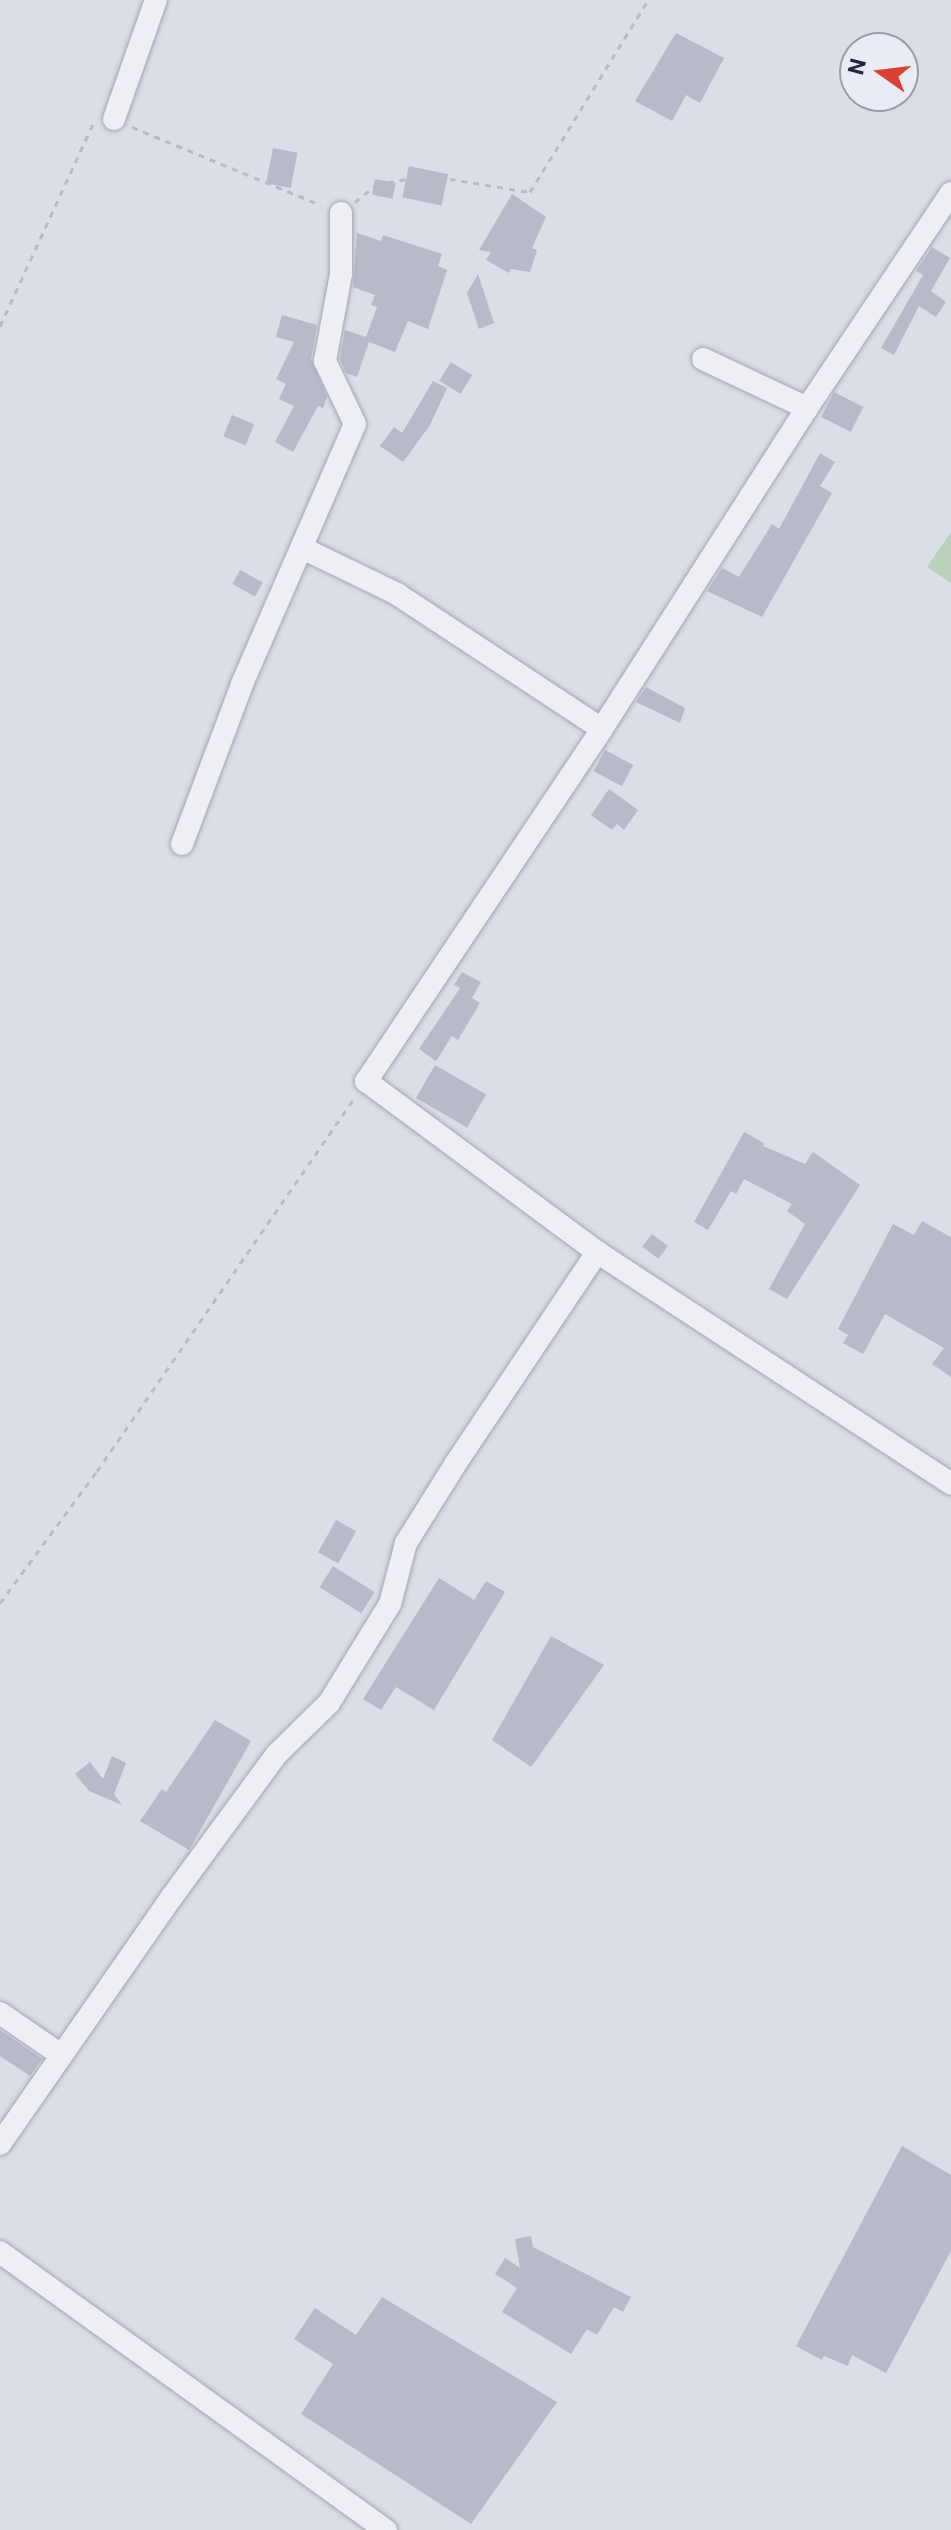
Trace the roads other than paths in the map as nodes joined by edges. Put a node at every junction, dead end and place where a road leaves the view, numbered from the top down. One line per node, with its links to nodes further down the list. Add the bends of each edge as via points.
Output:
1 (156, 0): 2 (street)
2 (114, 119)
3 (951, 193): 6 (street)
4 (341, 213): 7 (street, via 341,274 325,361 355,424)
5 (703, 359): 6 (street)
6 (807, 408): 8 (street)
7 (302, 548): 8 (street, via 397,594); 9 (street, via 242,684)
8 (602, 729): 10 (street, via 366,1081)
9 (182, 844)
10 (597, 1252): 11 (street); 13 (street, via 406,1543 390,1604 329,1703 276,1755)
11 (951, 1484)
12 (0, 2013): 13 (street)
13 (61, 2055): 14 (street)
14 (0, 2144)
15 (0, 2252): 16 (street)
16 (386, 2530)

